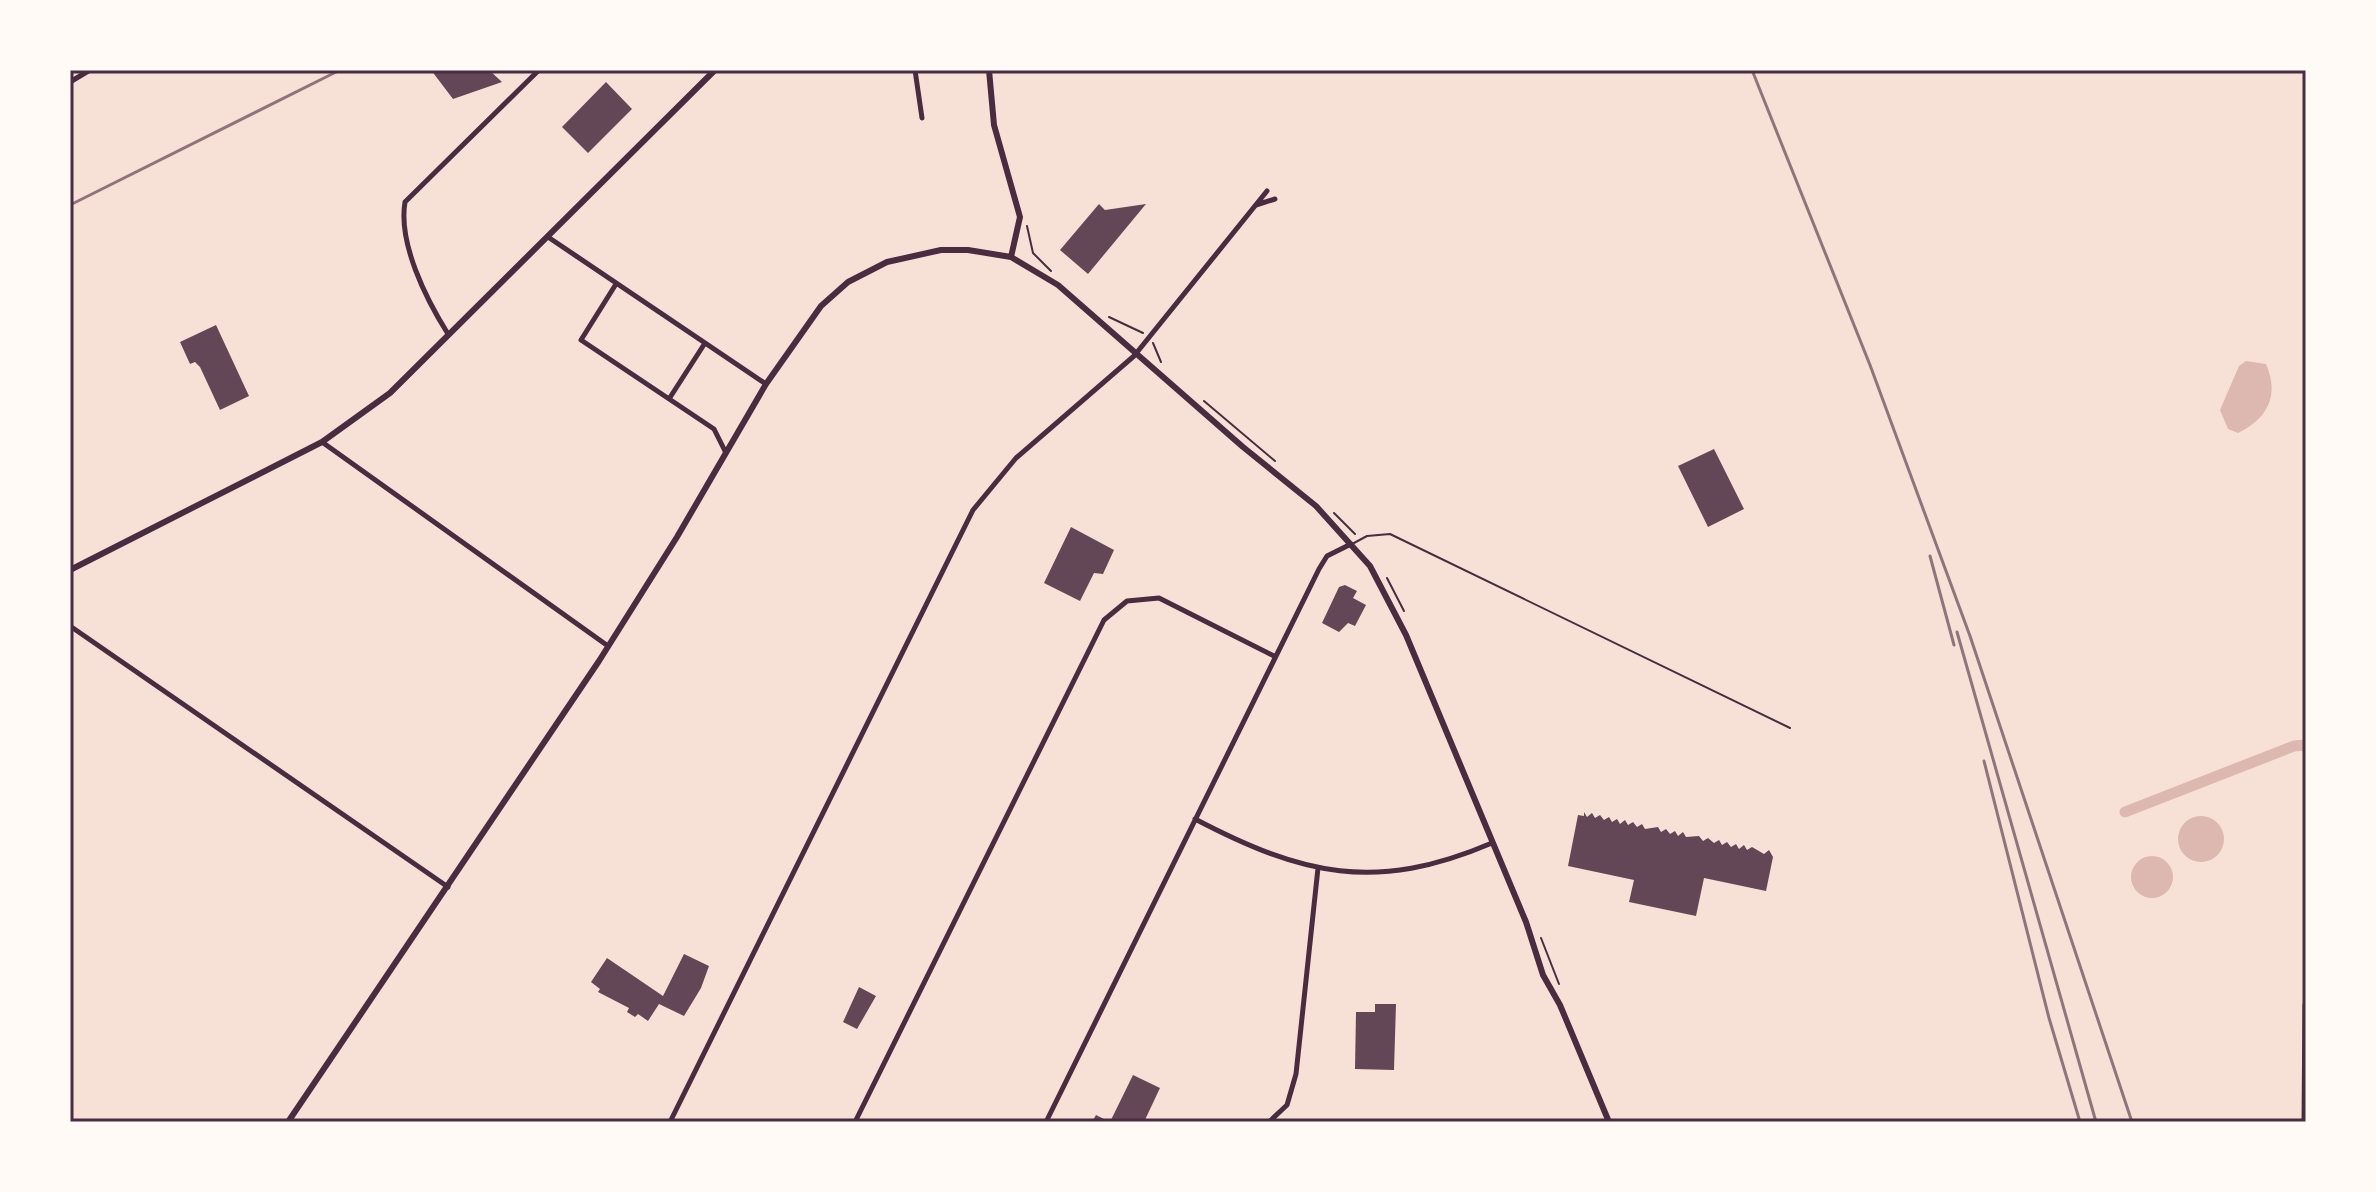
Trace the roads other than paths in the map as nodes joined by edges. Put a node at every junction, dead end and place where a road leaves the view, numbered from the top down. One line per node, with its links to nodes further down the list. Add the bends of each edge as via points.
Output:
1 (90, 70): 6 (street)
2 (539, 70): 14 (street, via 405,202 404,241)
3 (715, 70): 11 (street)
4 (915, 70): 7 (street)
5 (989, 70): 12 (street, via 994,125 1020,217)
6 (70, 82)
7 (922, 118)
8 (1267, 191): 10 (street)
9 (1275, 199): 10 (street)
10 (1255, 205): 16 (street)
11 (548, 237): 13 (street); 14 (street)
12 (1011, 257): 16 (street, via 1058,285); 17 (street, via 941,250 887,262 848,282 821,306)
13 (616, 284): 15 (street); 18 (street, via 581,340)
14 (448, 334): 19 (street, via 390,393)
15 (705, 343): 17 (street); 18 (street)
16 (1138, 351): 21 (street, via 1316,506); 33 (street, via 1017,457 973,510)
17 (766, 384): 20 (street)
18 (669, 399): 20 (street, via 714,429)
19 (322, 442): 22 (street); 24 (street)
20 (726, 453): 24 (street)
21 (1352, 544): 25 (street, via 1327,556); 26 (lane, via 1390,534); 28 (street, via 1392,604)
22 (70, 570)
23 (70, 626): 30 (street)
24 (608, 646): 30 (street)
25 (1274, 656): 27 (street); 34 (street, via 1159,598 1127,601 1104,620)
26 (1790, 728)
27 (1195, 819): 29 (street, via 1256,851); 35 (street)
28 (1492, 843): 29 (street, via 1397,870); 37 (street, via 1543,975)
29 (1318, 868): 36 (street, via 1296,1074 1287,1105)
30 (448, 887): 32 (street)
31 (2305, 1005): 38 (street)
32 (288, 1122)
33 (670, 1122)
34 (855, 1122)
35 (1046, 1122)
36 (1269, 1122)
37 (1609, 1122)
38 (2304, 1122)

